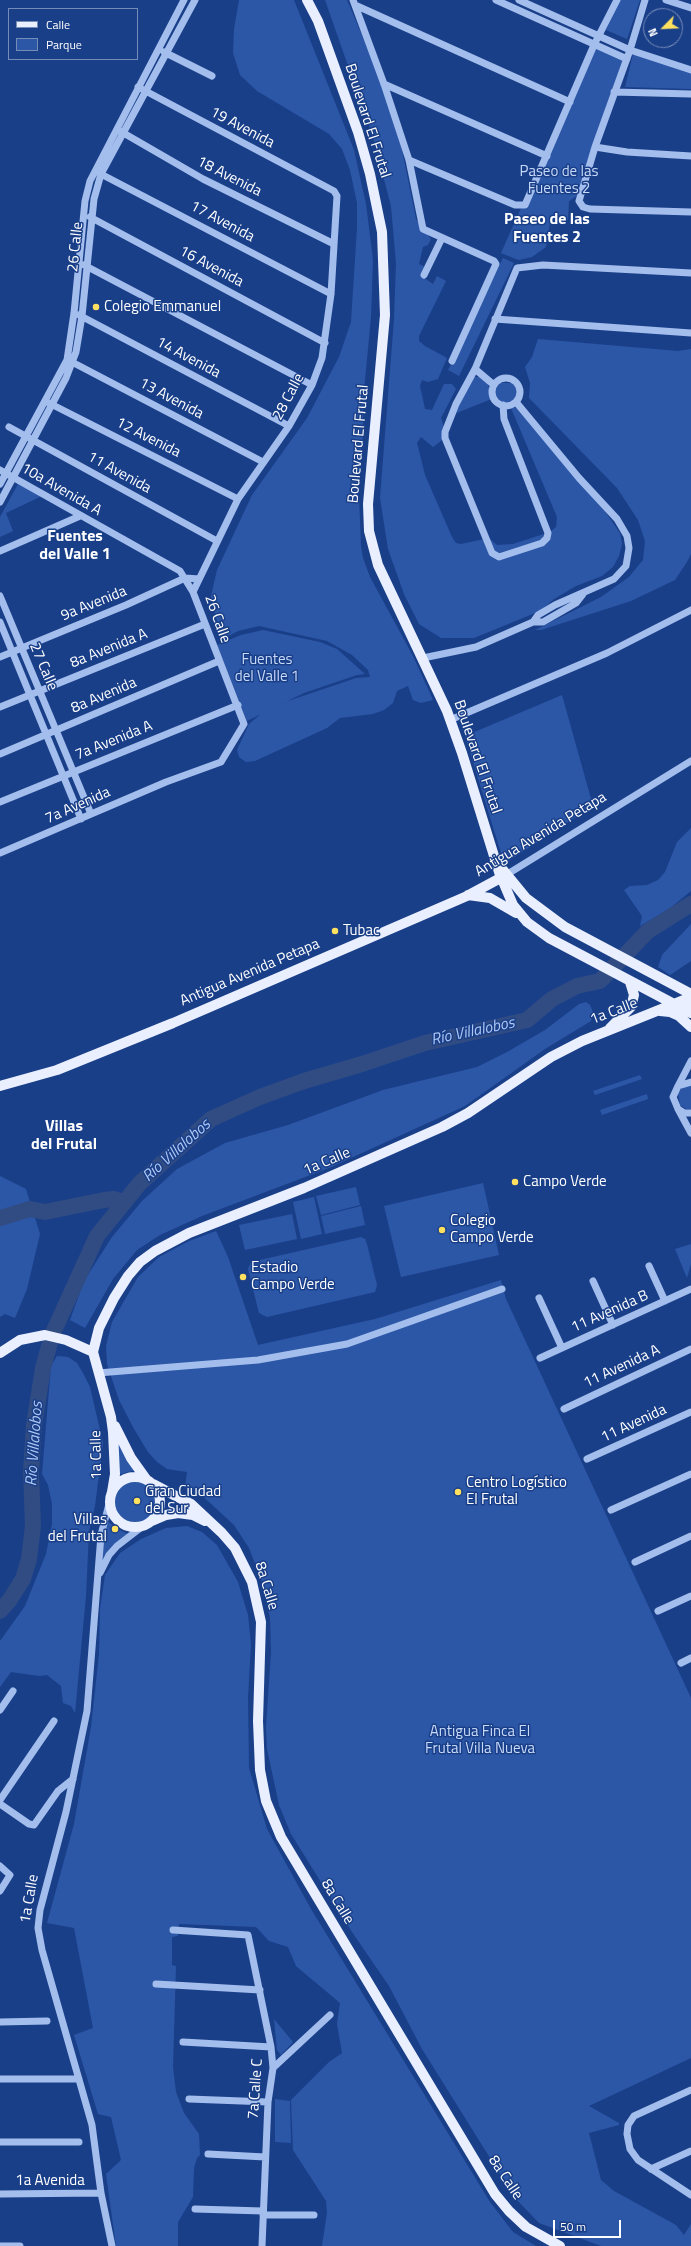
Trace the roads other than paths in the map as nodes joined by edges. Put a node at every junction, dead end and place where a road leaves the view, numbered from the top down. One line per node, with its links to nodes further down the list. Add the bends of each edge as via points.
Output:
1 (184, 0): 15 (street, 26 Calle)
2 (195, 0): 17 (street, 26 Calle)
3 (307, 0): 12 (main road, Boulevard El Frutal)
4 (315, 0): 12 (main road, Boulevard El Frutal)
5 (496, 0): 14 (street)
6 (519, 0): 13 (street)
7 (617, 0): 13 (street)
8 (645, 0): 16 (street)
9 (666, 0): 11 (street)
10 (354, 3): 21 (street); 26 (street)
11 (691, 8)
12 (318, 21): 82 (main road, Boulevard El Frutal, via 358,132 382,232 385,315 370,465 369,532 382,578)
13 (599, 36): 14 (street); 16 (street)
14 (594, 45): 18 (street); 26 (street)
15 (159, 49): 17 (street); 22 (street, 26 Calle)
16 (630, 50): 18 (street); 19 (street)
17 (167, 53): 20 (street); 23 (street, 26 Calle)
18 (627, 58): 24 (street)
19 (691, 70)
20 (212, 76)
21 (384, 84): 30 (street); 32 (street)
22 (138, 87): 23 (street, 19 Avenida); 27 (street, 26 Calle)
23 (145, 91): 28 (street, 26 Calle); 34 (street, 19 Avenida)
24 (614, 92): 25 (street); 29 (street)
25 (691, 94)
26 (570, 102): 30 (street)
27 (115, 129): 28 (street, 18 Avenida); 33 (street, 26 Calle)
28 (124, 133): 33 (street, 26 Calle); 39 (street, 18 Avenida, via 203,179)
29 (594, 147): 31 (street); 35 (street, via 578,198 582,207)
30 (546, 156): 32 (street, via 527,203 522,206)
31 (691, 156)
32 (409, 160): 38 (street, via 423,228)
33 (98, 172): 36 (street, 26 Calle, via 87,190); 37 (street, 26 Calle); 44 (street, 17 Avenida)
34 (334, 191): 39 (street, 28 Calle, via 337,196)
35 (691, 212)
36 (84, 214): 37 (street, 16 Avenida); 40 (street, 26 Calle)
37 (92, 218): 41 (street, 26 Calle); 49 (street, 16 Avenida)
38 (442, 238): 43 (street); 51 (street, via 496,264)
39 (334, 244): 44 (street, 28 Calle)
40 (80, 264): 41 (street); 45 (street, 26 Calle)
41 (87, 267): 46 (street, 26 Calle); 54 (street)
42 (691, 273): 47 (street, via 520,266)
43 (424, 275)
44 (331, 294): 49 (street, 28 Calle)
45 (74, 313): 46 (street, 14 Avenida); 50 (street, 26 Calle)
46 (82, 316): 50 (street, 26 Calle); 58 (street, 14 Avenida)
47 (494, 319): 48 (street); 52 (street)
48 (691, 332)
49 (325, 343): 54 (street, 28 Calle)
50 (70, 361): 56 (street, 26 Calle); 61 (street, 13 Avenida)
51 (452, 361)
52 (475, 369): 53 (street); 57 (street, via 456,404 445,438 492,552 499,557 542,543 548,533 504,419)
53 (494, 385): 55 (street, via 505,378 517,382 520,395); 57 (street, via 493,397)
54 (312, 386): 58 (street, 28 Calle)
55 (516, 402): 57 (street); 82 (street, via 617,520 627,536 629,554 624,569 614,579 555,605 538,615 533,622 476,646)
56 (49, 403): 60 (street, 26 Calle); 65 (street, 12 Avenida)
57 (503, 405)
58 (290, 426): 61 (street, 28 Calle)
59 (9, 427): 60 (street, 11 Avenida)
60 (29, 438): 62 (street, 26 Calle); 63 (street, 26 Calle); 68 (street, 11 Avenida)
61 (263, 462): 65 (street, 28 Calle)
62 (3, 472): 63 (street, 10a Avenida A); 64 (street, 26 Calle)
63 (12, 478): 66 (street, 26 Calle); 67 (street, 10a Avenida A)
64 (0, 484)
65 (238, 499): 68 (street, 28 Calle)
66 (0, 502)
67 (80, 516): 69 (street); 70 (street, 10a Avenida A)
68 (217, 541): 72 (street, 28 Calle)
69 (0, 551)
70 (173, 567): 71 (street, 26 Calle)
71 (185, 578): 72 (street, 9a Avenida); 73 (street, 26 Calle); 79 (street, 9a Avenida, via 126,605)
72 (199, 579): 73 (street, 28 Calle)
73 (193, 592): 78 (street, 26 Calle)
74 (0, 596): 75 (street, 27 Calle)
75 (2, 609): 79 (street, 27 Calle)
76 (691, 610): 88 (street, via 607,653)
77 (0, 622): 80 (street, 27 Calle)
78 (205, 624): 83 (street, 26 Calle); 84 (street, 8a Avenida A)
79 (21, 647): 80 (street, 9a Avenida); 84 (street, 27 Calle)
80 (12, 652): 81 (street, 9a Avenida); 85 (street, 27 Calle)
81 (0, 657)
82 (423, 658): 88 (main road, Boulevard El Frutal)
83 (219, 661): 86 (street, 26 Calle); 89 (street, 8a Avenida)
84 (39, 691): 85 (street, 8a Avenida A); 89 (street, 27 Calle)
85 (30, 695): 87 (street, 8a Avenida A); 90 (street, 27 Calle)
86 (238, 705): 93 (street, 7a Avenida A); 95 (street, 26 Calle, via 244,727 222,760)
87 (0, 708)
88 (450, 720): 100 (main road, Boulevard El Frutal)
89 (56, 730): 90 (street, 8a Avenida); 93 (street, 27 Calle)
90 (46, 735): 91 (street, 8a Avenida); 94 (street, 27 Calle)
91 (0, 754)
92 (691, 761): 100 (street, Antigua Avenida Petapa)
93 (73, 771): 94 (street, 7a Avenida A); 97 (street, 27 Calle)
94 (64, 775): 96 (street, 7a Avenida A); 98 (street, 27 Calle)
95 (166, 782): 97 (street, 7a Avenida)
96 (0, 802)
97 (91, 814): 98 (street, 7a Avenida)
98 (81, 819): 99 (street, 7a Avenida)
99 (0, 853)
100 (503, 876): 101 (main road, Antigua Avenida Petapa); 102 (main road, Boulevard El Frutal, via 513,905); 104 (main road, Boulevard El Frutal, via 532,904 589,940)
101 (466, 896): 102 (main road, via 484,896 502,904); 114 (main road, Antigua Avenida Petapa, via 119,1045 57,1070)
102 (533, 927): 103 (main road, Boulevard El Frutal)
103 (630, 982): 107 (main road, Boulevard El Frutal); 111 (main road, via 633,990 632,1003)
104 (677, 987): 105 (main road, Boulevard El Frutal); 107 (main road, via 678,996)
105 (691, 994)
106 (691, 1004): 107 (main road, via 684,1000)
107 (674, 1005): 108 (main road, 1a Calle); 109 (main road)
108 (658, 1011): 110 (main road, via 673,1013); 111 (main road, 1a Calle)
109 (691, 1013)
110 (691, 1027)
111 (608, 1031): 128 (main road, 1a Calle, via 551,1058 468,1113 442,1127 304,1188 189,1233 155,1251 140,1262 122,1285 99,1328)
112 (691, 1061): 115 (street)
113 (691, 1082): 115 (street, via 684,1082)
114 (0, 1086)
115 (677, 1088): 116 (street, via 673,1097)
116 (678, 1109): 117 (street); 118 (street)
117 (691, 1114)
118 (691, 1133)
119 (649, 1266): 124 (street)
120 (593, 1281): 125 (street)
121 (502, 1289): 131 (street, via 346,1344 258,1360)
122 (691, 1289): 124 (street, 11 Avenida B)
123 (539, 1298): 126 (street)
124 (665, 1301): 125 (street, 11 Avenida B)
125 (612, 1324): 126 (street, 11 Avenida B)
126 (562, 1348): 130 (street, 11 Avenida B)
127 (691, 1349): 132 (street, 11 Avenida A)
128 (93, 1352): 129 (main road, via 52,1335 20,1340); 131 (main road, 1a Calle)
129 (0, 1353)
130 (540, 1358)
131 (98, 1373): 134 (main road, 1a Calle)
132 (564, 1409)
133 (691, 1412): 135 (street, 11 Avenida)
134 (111, 1417): 137 (main road, 1a Calle, via 131,1458); 138 (main road, 1a Calle, via 115,1464)
135 (588, 1460)
136 (691, 1474): 139 (street)
137 (150, 1481): 138 (main road, via 138,1477 126,1478 119,1482); 140 (main road, 8a Calle, via 184,1500); 141 (main road, via 158,1491 160,1503 156,1515)
138 (111, 1496): 141 (main road, via 112,1512 120,1521 131,1526); 144 (street, 1a Calle, via 101,1535)
139 (611, 1510)
140 (211, 1523): 141 (main road, 8a Calle, via 183,1513 170,1514); 187 (main road, 8a Calle, via 237,1552 256,1596 262,1639 258,1759 266,1802 281,1837 495,2194 526,2227)
141 (147, 1524): 144 (street, 1a Calle, via 117,1546 107,1559)
142 (691, 1536): 143 (street)
143 (635, 1562)
144 (99, 1577): 152 (street, 1a Calle, via 87,1711)
145 (691, 1596): 146 (street)
146 (658, 1611)
147 (691, 1658): 148 (street)
148 (681, 1663)
149 (13, 1691): 150 (street)
150 (0, 1710)
151 (54, 1721): 153 (street)
152 (73, 1779): 154 (street, via 58,1791 34,1825); 167 (street, 1a Calle, via 44,1891 38,1928)
153 (0, 1800)
154 (0, 1804)
155 (0, 1866): 156 (street, via 10,1875)
156 (0, 1891)
157 (173, 1930): 159 (street, 7a Calle C, via 248,1936)
158 (156, 1984): 159 (street)
159 (260, 1990): 164 (street, 7a Calle C)
160 (330, 2015): 165 (street)
161 (47, 2021): 162 (street)
162 (0, 2022)
163 (183, 2042): 164 (street)
164 (271, 2048): 165 (street, 7a Calle C)
165 (272, 2068): 170 (street, 7a Calle C)
166 (0, 2079): 167 (street)
167 (79, 2079): 177 (street, 1a Calle, via 92,2125)
168 (691, 2090): 176 (street, via 634,2116 628,2129 630,2149 638,2160)
169 (188, 2099): 170 (street)
170 (268, 2102): 175 (street, 7a Calle C)
171 (0, 2142): 172 (street)
172 (79, 2142)
173 (691, 2151): 176 (street)
174 (208, 2154): 175 (street)
175 (265, 2157): 181 (street, 7a Calle C)
176 (651, 2169): 179 (street)
177 (101, 2193): 178 (street, 1a Avenida); 185 (street, 1a Calle)
178 (0, 2194)
179 (691, 2195)
180 (195, 2210): 181 (street)
181 (263, 2213): 182 (street); 186 (street, 7a Calle C)
182 (314, 2215)
183 (0, 2246): 184 (street)
184 (20, 2246)
185 (112, 2246)
186 (262, 2246)
187 (560, 2246)

